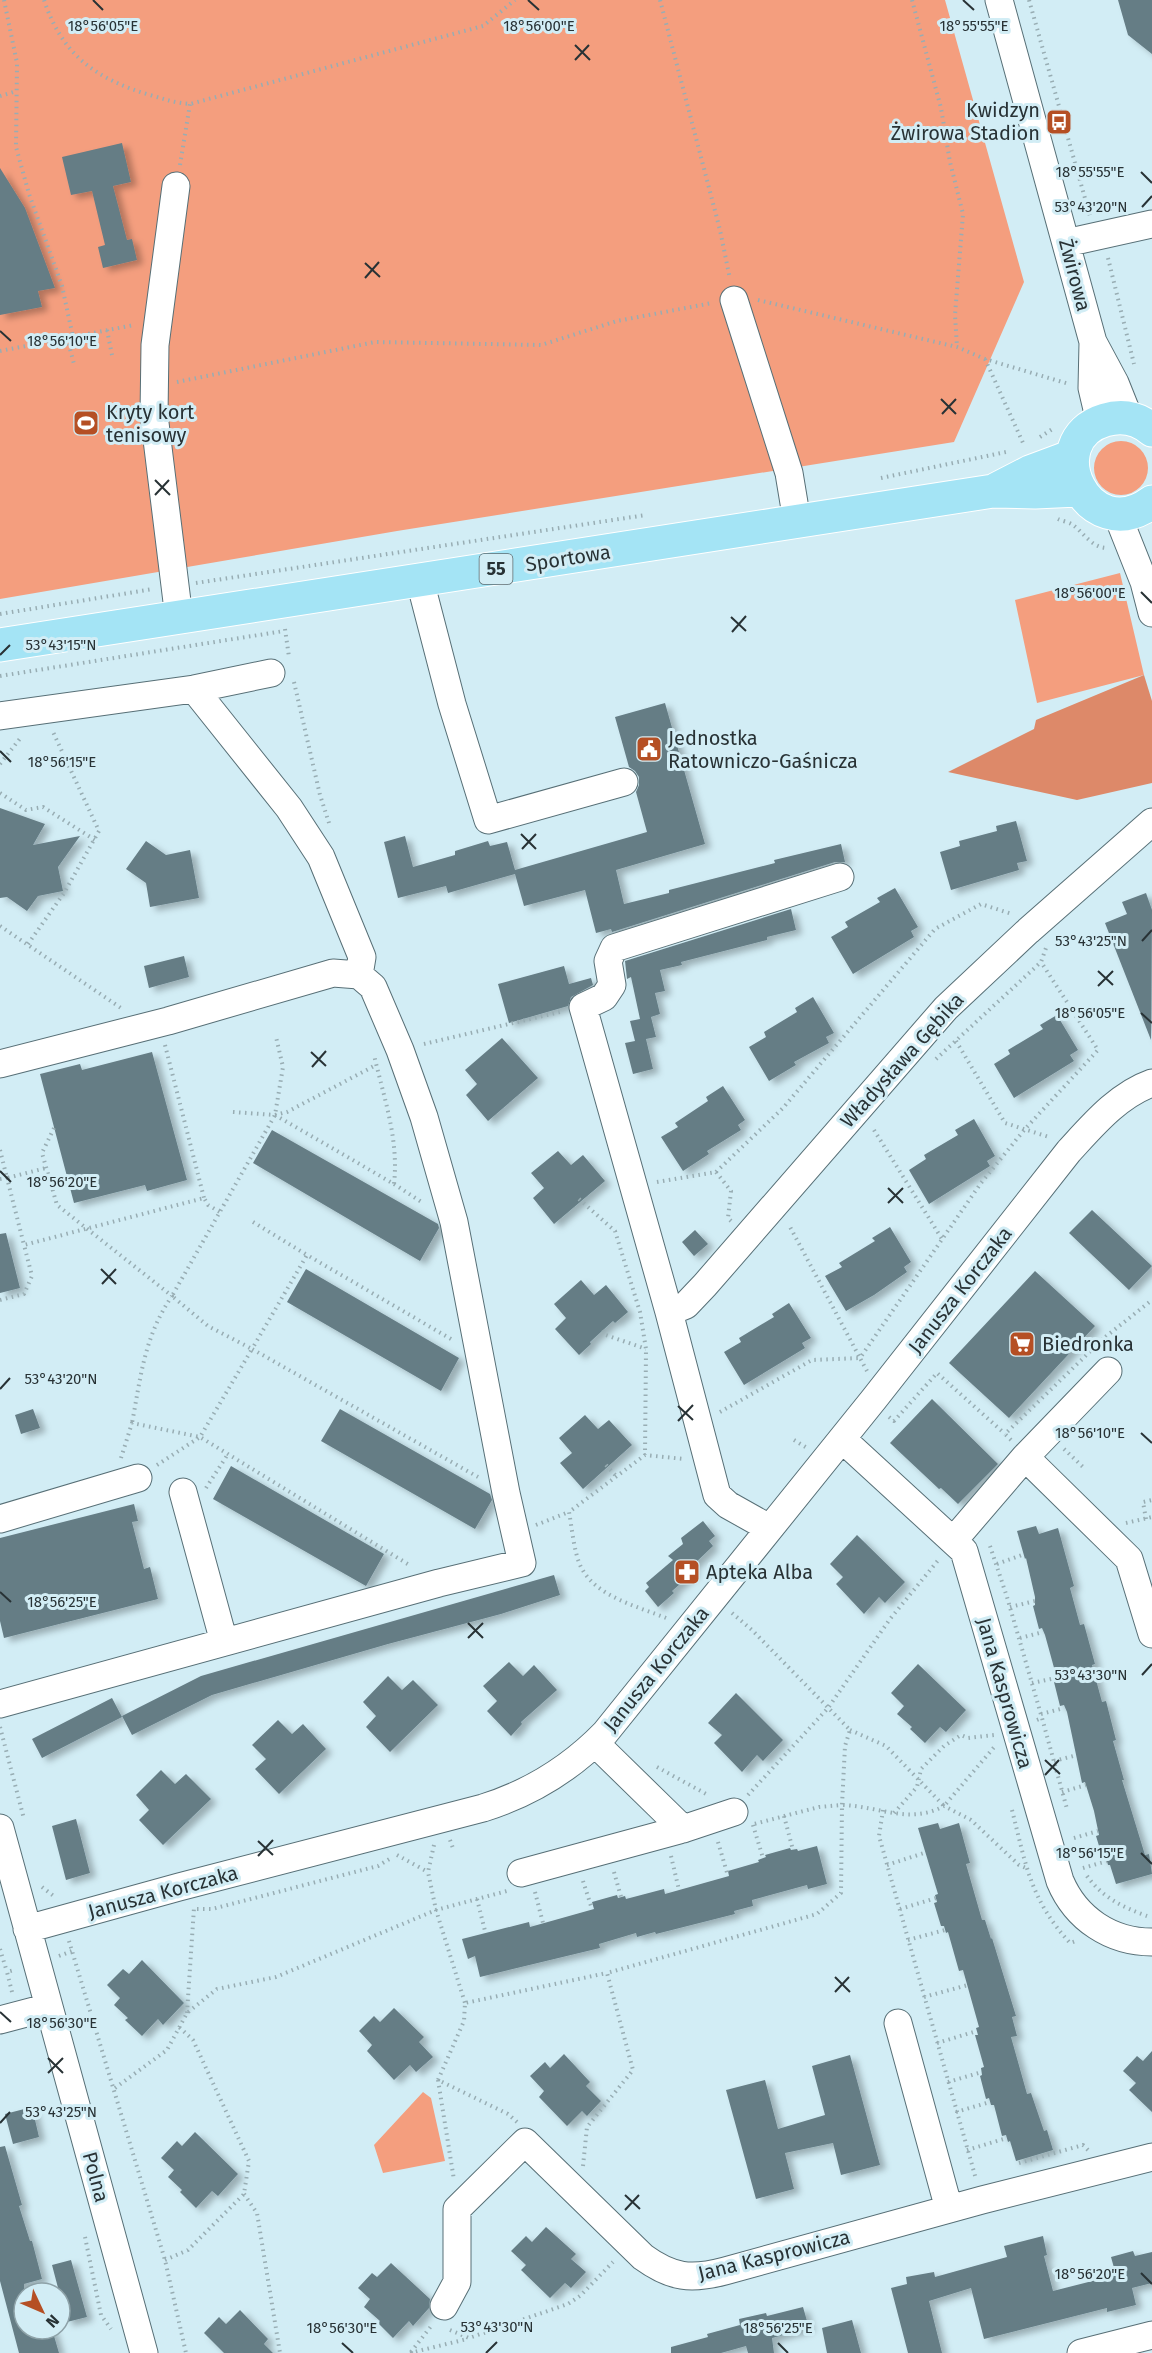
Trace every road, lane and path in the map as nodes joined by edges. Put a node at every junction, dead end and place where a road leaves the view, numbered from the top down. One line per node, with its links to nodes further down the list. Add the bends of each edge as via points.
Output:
1 (4, 0): 8 (path, via 17,63)
2 (44, 0): 10 (path, via 67,45 98,74 132,91 169,103)
3 (515, 0): 10 (path, via 483,26)
4 (660, 0): 15 (path, via 717,218)
5 (912, 0): 20 (path, via 941,108 963,214 955,315)
6 (999, 0): 14 (street, Żwirowa)
7 (1029, 0): 13 (path, via 1087,210)
8 (17, 91): 9 (path); 18 (path, via 16,147 62,286)
9 (0, 96)
10 (190, 104): 11 (path)
11 (176, 186): 16 (street)
12 (1152, 224): 13 (street)
13 (1099, 235): 14 (street); 25 (path)
14 (1066, 243): 28 (street, Żwirowa, via 1093,342 1116,383)
15 (734, 300): 20 (path, via 749,298); 27 (path, via 617,321 541,345 375,342); 37 (street, via 789,473)
16 (158, 320): 17 (path); 27 (street)
17 (107, 330): 18 (path); 22 (path)
18 (74, 337): 19 (path)
19 (67, 338): 21 (path); 24 (path)
20 (957, 347): 23 (path)
21 (0, 351)
22 (112, 355)
23 (985, 359): 26 (path); 29 (path, via 1025,448)
24 (74, 364)
25 (1135, 367)
26 (1074, 385)
27 (154, 386): 39 (street, via 154,415)
28 (1127, 423): 31 (main road, via 1082,436)
29 (1056, 426)
30 (1014, 450): 32 (path)
31 (1073, 456): 33 (main road, via 1072,473); 34 (main road, Sportowa / 55)
32 (878, 479)
33 (1078, 490): 34 (main road, Sportowa / 55); 35 (main road, via 1102,510)
34 (993, 491): 37 (main road, Sportowa / 55)
35 (1138, 508): 41 (street, via 1144,582)
36 (654, 514): 39 (path)
37 (798, 521): 38 (main road, Sportowa / 55)
38 (420, 581): 40 (main road, Sportowa / 55); 49 (street, via 488,820)
39 (175, 586): 42 (path); 43 (street)
40 (277, 603): 43 (main road, Sportowa / 55); 45 (path, via 285,631)
41 (1152, 613)
42 (0, 614)
43 (179, 618): 44 (main road, Sportowa / 55)
44 (0, 645)
45 (284, 671): 46 (street); 52 (path)
46 (194, 688): 47 (street); 60 (street, via 289,808 321,857 362,957)
47 (43, 710): 48 (street); 53 (path, via 99,831)
48 (0, 716)
49 (624, 782)
50 (0, 793): 53 (path, via 26,810 43,807)
51 (1152, 822): 56 (street, Władysława Gębika)
52 (331, 829)
53 (95, 840): 57 (path)
54 (840, 878): 61 (street, via 614,948 608,961 612,985 604,997)
55 (0, 926): 57 (path)
56 (1038, 936): 58 (path); 58 (path); 82 (path, via 1013,914 981,904 935,929 783,1108); 93 (street, Władysława Gębika, via 946,1008)
57 (28, 944): 62 (path)
58 (1045, 952): 59 (path)
59 (1041, 962): 64 (path); 75 (path, via 1098,1050)
60 (359, 975): 62 (street, via 333,973); 66 (street, via 373,987)
61 (583, 1007): 66 (path); 81 (street)
62 (155, 1033): 67 (street); 85 (path)
63 (276, 1037): 72 (path, via 283,1066)
64 (956, 1041): 69 (path); 75 (path, via 1005,1123)
65 (371, 1045): 68 (path)
66 (400, 1050): 104 (street, via 454,1222)
67 (0, 1064)
68 (376, 1065): 72 (path, via 287,1113); 72 (path, via 394,1136 394,1184)
69 (928, 1068)
70 (1152, 1083): 78 (street, Janusza Korczaka, via 1110,1109)
71 (233, 1112): 72 (path)
72 (275, 1115): 87 (path)
73 (881, 1121): 76 (path)
74 (54, 1128): 80 (path, via 42,1153)
75 (1025, 1129): 78 (path); 94 (path)
76 (873, 1130): 77 (path); 94 (path)
77 (866, 1138)
78 (1075, 1145): 112 (street, Janusza Korczaka)
79 (0, 1150): 83 (path)
80 (46, 1168): 83 (path); 91 (path, via 57,1204)
81 (628, 1169): 82 (path, via 653,1182); 100 (street)
82 (716, 1173): 93 (path, via 731,1191 728,1218)
83 (7, 1178): 84 (path); 95 (path)
84 (0, 1179)
85 (204, 1198): 87 (path); 91 (path)
86 (579, 1199): 102 (path, via 615,1231 640,1312)
87 (220, 1212): 97 (path)
88 (796, 1216): 90 (path)
89 (253, 1222): 96 (path)
90 (788, 1225): 92 (path); 105 (path)
91 (86, 1228): 95 (path); 97 (path)
92 (782, 1232)
93 (746, 1236): 100 (street, Władysława Gębika, via 686,1305)
94 (942, 1239): 105 (path)
95 (24, 1245): 98 (path, via 32,1276 24,1294)
96 (307, 1255): 103 (path); 104 (path)
97 (171, 1296): 103 (path, via 208,1326); 109 (path, via 157,1317 147,1347)
98 (0, 1300)
99 (1152, 1300): 106 (path, via 1104,1338)
100 (669, 1311): 129 (street, via 717,1495)
101 (603, 1330): 102 (path, via 606,1335)
102 (646, 1349): 114 (path)
103 (252, 1350): 111 (path); 123 (path)
104 (481, 1356): 123 (street)
105 (861, 1358): 108 (path, via 812,1360)
106 (1108, 1371): 116 (street)
107 (900, 1414): 110 (path, via 937,1373)
108 (711, 1417)
109 (132, 1423): 111 (path); 121 (path)
110 (1005, 1434)
111 (200, 1437): 113 (path); 120 (path)
112 (842, 1439): 129 (street, Janusza Korczaka); 130 (street, Jana Kasprowicza)
113 (228, 1454): 122 (path, via 205,1490); 134 (path)
114 (645, 1455): 115 (path); 119 (path)
115 (688, 1460)
116 (1030, 1461): 118 (path, via 1061,1447); 130 (street); 140 (street, via 1129,1559)
117 (606, 1465): 119 (path)
118 (1083, 1467)
119 (617, 1477): 125 (path)
120 (138, 1478): 121 (street)
121 (109, 1486): 126 (street)
122 (183, 1492): 142 (street)
123 (506, 1494): 134 (street, via 522,1563)
124 (1152, 1500): 127 (path, via 1143,1502)
125 (569, 1512): 128 (path); 138 (path, via 581,1566 595,1586)
126 (0, 1519)
127 (1146, 1519)
128 (535, 1526)
129 (769, 1528): 135 (street, Janusza Korczaka)
130 (953, 1541): 146 (path, via 890,1619); 151 (street, Jana Kasprowicza, via 964,1551)
131 (988, 1541): 133 (path)
132 (1022, 1555): 133 (path)
133 (997, 1564): 137 (path)
134 (439, 1583): 142 (street)
135 (714, 1597): 138 (street, Janusza Korczaka); 146 (path)
136 (1035, 1601): 137 (path)
137 (1011, 1607): 141 (path)
138 (689, 1628): 152 (street, Janusza Korczaka)
139 (1043, 1632): 141 (path)
140 (1152, 1634)
141 (1020, 1638): 144 (path)
142 (224, 1642): 145 (street)
143 (1056, 1678): 144 (path)
144 (1032, 1683): 148 (path)
145 (1, 1704): 166 (path, via 0,1732)
146 (828, 1708): 149 (path); 161 (path)
147 (1064, 1708): 148 (path)
148 (1041, 1716): 151 (path); 154 (path)
149 (850, 1730): 156 (path, via 886,1746); 159 (path, via 845,1746)
150 (981, 1737): 156 (path, via 961,1735 944,1746 921,1769)
151 (1009, 1737): 160 (path, via 995,1745); 209 (street, Jana Kasprowicza, via 1069,1898 1087,1919 1111,1934)
152 (595, 1743): 171 (street); 203 (street, Janusza Korczaka, via 550,1780 506,1801)
153 (1077, 1755): 154 (path)
154 (1054, 1761): 158 (path)
155 (648, 1762): 161 (path)
156 (920, 1780): 160 (path); 163 (path)
157 (1086, 1785): 158 (path)
158 (1062, 1792): 164 (path)
159 (843, 1805): 162 (path); 212 (path, via 841,1893 817,1914)
160 (944, 1806): 163 (path, via 908,1816); 185 (path, via 971,1820)
161 (736, 1809): 171 (street); 180 (path)
162 (882, 1810): 163 (path); 184 (path, via 879,1836)
163 (893, 1814)
164 (1068, 1815)
165 (784, 1816): 176 (path)
166 (12, 1824): 205 (street, Polna)
167 (1071, 1826): 172 (path)
168 (1098, 1831): 172 (path)
169 (715, 1835): 190 (path)
170 (447, 1836): 177 (path)
171 (676, 1838): 191 (street); 192 (path)
172 (1074, 1838): 175 (path)
173 (435, 1839): 188 (path)
174 (401, 1847): 179 (path)
175 (1077, 1848)
176 (794, 1850)
177 (454, 1851)
178 (924, 1853): 184 (path)
179 (394, 1854): 188 (path); 198 (path, via 378,1866 212,1909)
180 (763, 1858)
181 (1080, 1858): 186 (path)
182 (1107, 1861): 186 (path)
183 (611, 1863): 194 (path)
184 (887, 1865): 200 (path)
185 (1026, 1868)
186 (1083, 1868): 202 (path, via 1096,1889 1112,1901)
187 (580, 1871): 199 (path)
188 (428, 1872): 201 (path)
189 (39, 1876): 203 (path, via 42,1887 56,1899)
190 (728, 1876)
191 (527, 1879): 204 (path)
192 (679, 1890)
193 (495, 1894): 196 (path)
194 (621, 1897)
195 (936, 1898): 200 (path)
196 (477, 1899): 201 (path); 207 (path)
197 (183, 1905): 198 (path)
198 (194, 1908): 217 (path)
199 (592, 1909)
200 (900, 1909): 208 (path)
201 (436, 1910): 215 (path); 217 (path, via 276,1977 217,1989)
202 (1152, 1917)
203 (63, 1919): 205 (street, Janusza Korczaka); 228 (path)
204 (543, 1923)
205 (27, 1929): 216 (street, Polna)
206 (945, 1930): 208 (path)
207 (485, 1931)
208 (908, 1940): 214 (path)
209 (1152, 1942)
210 (0, 1949): 211 (path)
211 (7, 1972)
212 (607, 1973): 215 (path); 235 (path, via 633,2070 587,2127 584,2164)
213 (968, 1985): 214 (path)
214 (924, 1997): 222 (path)
215 (465, 2003): 226 (path, via 464,2021)
216 (49, 2007): 218 (street); 245 (street, Polna)
217 (187, 2013): 220 (path)
218 (0, 2020)
219 (898, 2023): 239 (street)
220 (179, 2027): 228 (path, via 167,2050); 236 (path, via 193,2040 249,2161)
221 (977, 2031): 224 (path)
222 (934, 2034): 223 (path); 224 (path)
223 (925, 2037)
224 (937, 2043): 227 (path)
225 (982, 2072): 227 (path)
226 (438, 2080): 231 (path, via 508,2114); 238 (path)
227 (948, 2082): 230 (path)
228 (115, 2088): 241 (path)
229 (990, 2102): 230 (path)
230 (956, 2112): 233 (path)
231 (524, 2128)
232 (1007, 2139): 233 (path)
233 (967, 2150): 237 (path)
234 (1152, 2157): 237 (street, Jana Kasprowicza)
235 (565, 2182): 238 (street, Jana Kasprowicza, via 525,2142); 240 (street, Jana Kasprowicza)
236 (244, 2194): 241 (path, via 188,2250); 247 (path, via 257,2213)
237 (982, 2200): 239 (street, Jana Kasprowicza)
238 (457, 2209): 242 (street, via 457,2282)
239 (949, 2209): 240 (street, Jana Kasprowicza, via 703,2276 682,2276 660,2269)
240 (631, 2244): 244 (path, via 568,2304)
241 (165, 2260): 246 (path)
242 (440, 2314): 244 (path); 244 (path, via 410,2353)
243 (1152, 2335): 248 (street)
244 (469, 2338)
245 (144, 2353)
246 (186, 2353)
247 (279, 2353)
248 (1081, 2353)

